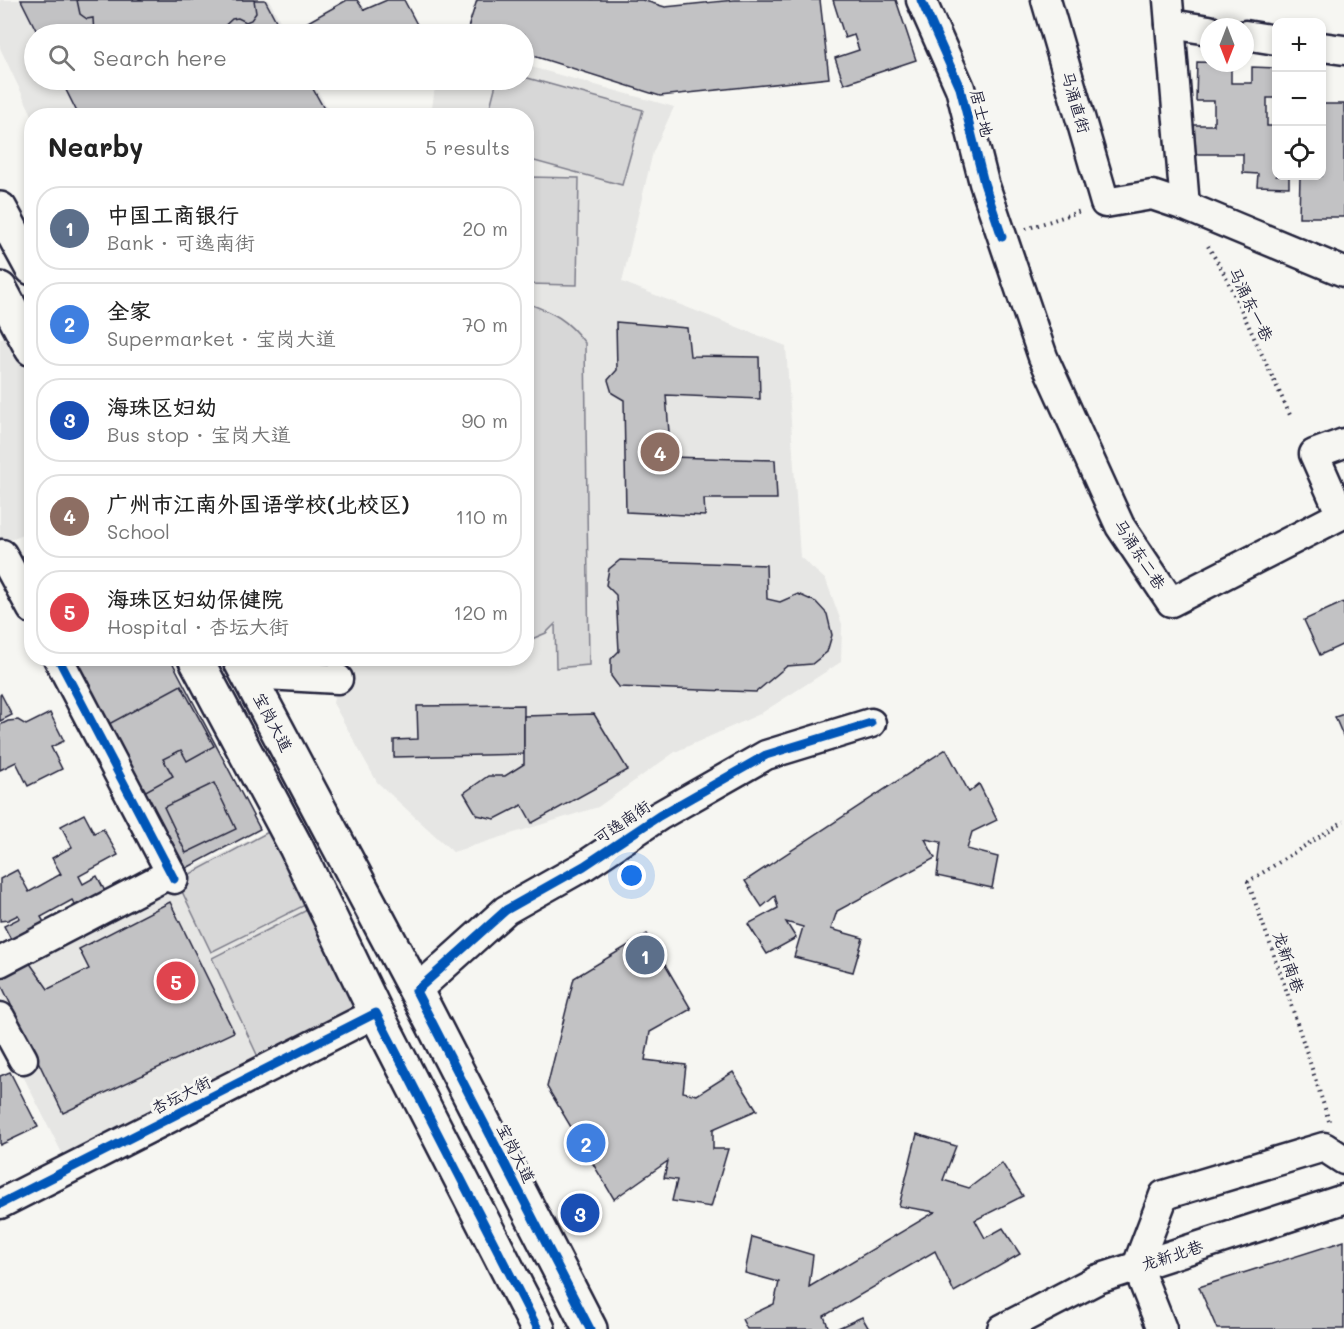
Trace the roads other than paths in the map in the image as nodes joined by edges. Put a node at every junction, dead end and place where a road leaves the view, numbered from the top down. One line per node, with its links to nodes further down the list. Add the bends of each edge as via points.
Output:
1 (921, 0): 11 (street, 居士地, via 960,88)
2 (1047, 0): 9 (street, 马涌直街, via 1105,203 1152,195)
3 (1169, 12): 4 (street); 9 (street)
4 (1200, 26)
5 (1254, 36): 6 (street)
6 (1272, 39)
7 (1326, 48): 8 (street)
8 (1344, 50)
9 (1185, 206): 13 (street)
10 (0, 209): 12 (main road)
11 (1002, 237): 16 (street, 马涌东二巷, via 1043,357 1120,526 1171,602 1341,515 1314,454)
12 (24, 253)
13 (1344, 272)
14 (0, 289): 15 (main road)
15 (24, 334)
16 (1344, 443)
17 (2, 554): 18 (street)
18 (24, 594)
19 (62, 666): 24 (street, via 172,876)
20 (199, 666): 26 (main road, via 296,847)
21 (243, 666): 22 (street); 25 (main road, 宝岗大道)
22 (338, 679)
23 (872, 723): 25 (street, 可逸南街, via 766,755 659,816 584,866 506,910)
24 (0, 962)
25 (416, 991): 26 (main road); 35 (main road, 宝岗大道)
26 (376, 1013): 31 (street, 杏坛大街); 34 (main road)
27 (0, 1017): 28 (street)
28 (23, 1059)
29 (1343, 1160): 32 (street, via 1324,1147 1164,1196)
30 (1344, 1199): 32 (street, 龙新北巷)
31 (0, 1204)
32 (1137, 1266): 33 (street, 龙新北巷, via 1098,1279); 36 (street)
33 (1004, 1328)
34 (538, 1329)
35 (590, 1329)
36 (1161, 1329)

